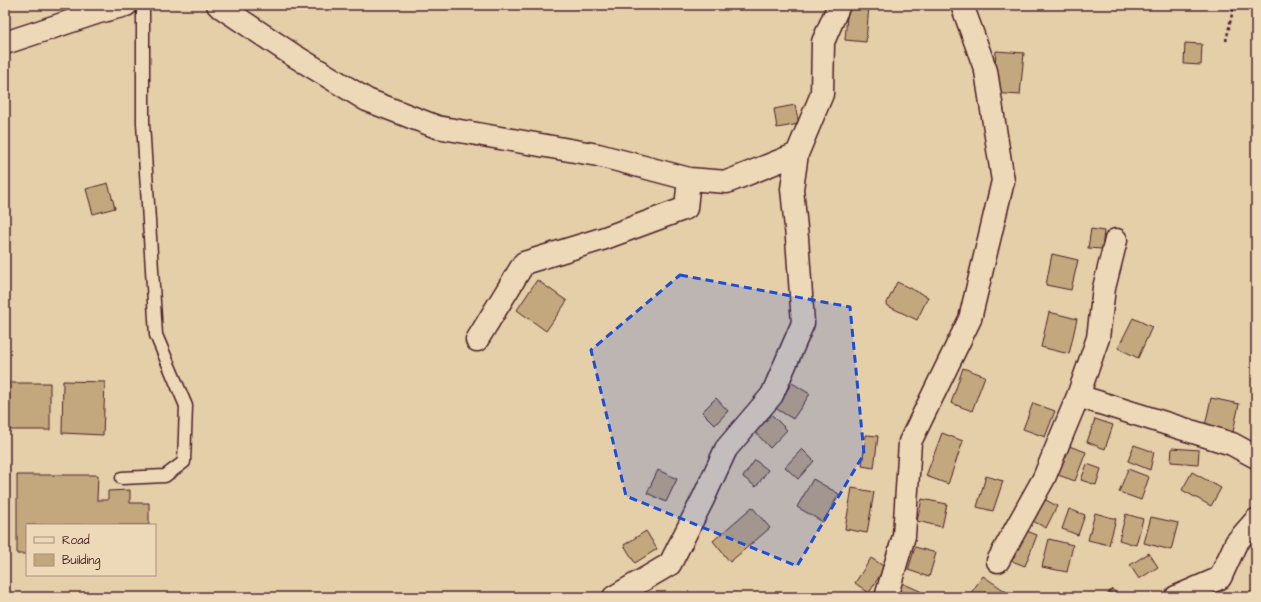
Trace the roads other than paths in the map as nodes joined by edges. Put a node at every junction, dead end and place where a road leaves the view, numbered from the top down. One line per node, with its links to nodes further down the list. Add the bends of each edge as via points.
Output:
1 (126, 5): 6 (street)
2 (143, 5): 13 (lane, via 143,123 156,334 186,406 184,462 165,476)
3 (218, 5): 8 (street, via 367,100 437,126 598,155)
4 (839, 5): 7 (street, via 823,42 822,94)
5 (962, 5): 17 (street, via 986,71 1003,181 970,319 910,442 904,536)
6 (5, 43)
7 (797, 154): 8 (street, via 727,182); 16 (street, via 792,189 803,322 800,330 772,395 726,449 670,564)
8 (689, 179): 10 (street, via 686,208 605,238 524,263)
9 (1116, 240): 11 (street, via 1104,288 1098,338)
10 (477, 340)
11 (1078, 396): 12 (street, via 1232,444); 15 (street, via 1044,478)
12 (1256, 457)
13 (122, 478)
14 (1256, 520): 18 (street, via 1236,543 1220,578)
15 (998, 561)
16 (614, 597)
17 (886, 597)
18 (1176, 597)

